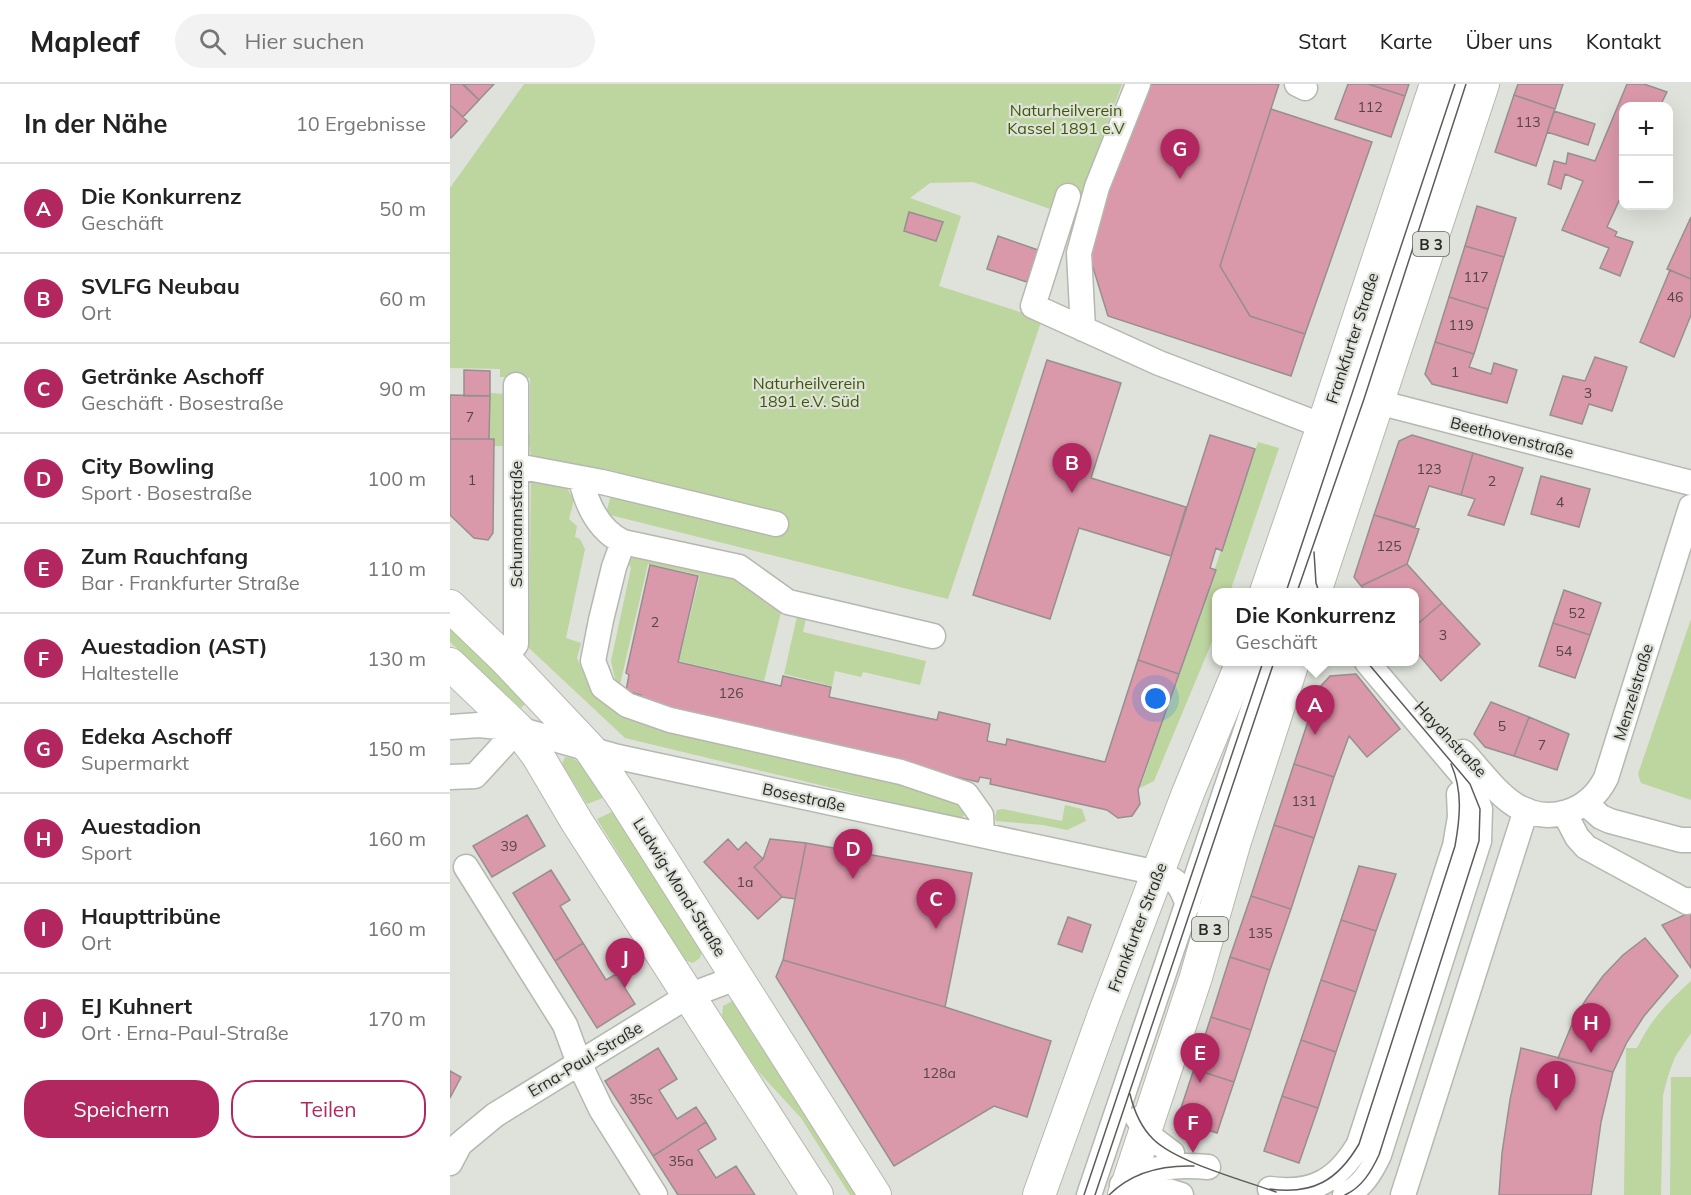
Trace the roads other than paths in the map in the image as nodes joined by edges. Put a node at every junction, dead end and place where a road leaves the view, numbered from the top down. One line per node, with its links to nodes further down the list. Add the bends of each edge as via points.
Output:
1 (1138, 84): 7 (street, via 1097,187 1078,253)
2 (1436, 84): 5 (main road, Frankfurter Straße / B 3)
3 (1460, 84): 5 (street)
4 (1483, 84): 5 (main road, Frankfurter Straße / B 3)
5 (1432, 168): 9 (main road, Frankfurter Straße / B 3); 9 (main road, Frankfurter Straße / B 3)
6 (1068, 196): 7 (street, via 1033,306)
7 (1083, 329): 10 (street, via 1159,363)
8 (516, 385): 11 (street, Schumannstraße)
9 (1357, 397): 10 (main road, Frankfurter Straße / B 3); 13 (street, Beethovenstraße); 18 (main road, Frankfurter Straße / B 3); 18 (street, via 1317,518)
10 (1323, 426): 17 (main road, Frankfurter Straße / B 3)
11 (517, 466): 12 (street); 21 (street, Schumannstraße, via 516,644)
12 (581, 480): 15 (street); 16 (street, via 591,511 613,537)
13 (1691, 483)
14 (1691, 507): 33 (street, Menzelstraße, via 1606,778 1601,788)
15 (776, 524)
16 (623, 542): 20 (street, via 739,567 788,602); 35 (street, via 593,661 603,687 627,705 670,720 901,772 966,794 981,815)
17 (1267, 588)
18 (1316, 588)
19 (450, 606): 21 (main road, Ludwig-Mond-Straße)
20 (933, 636)
21 (505, 659): 30 (main road, Ludwig-Mond-Straße)
22 (450, 664): 29 (main road)
23 (1267, 666): 38 (main road, Frankfurter Straße)
24 (1268, 666): 40 (street)
25 (1268, 666): 46 (main road, B 3, via 1235,841)
26 (1373, 666): 32 (street)
27 (1373, 666): 32 (street, Haydnstraße)
28 (450, 727): 29 (street, Bosestraße)
29 (518, 729): 30 (street, Bosestraße); 31 (street, via 475,776); 43 (main road)
30 (590, 749): 35 (street, Bosestraße); 42 (main road, Ludwig-Mond-Straße)
31 (450, 777)
32 (1467, 779): 34 (street, Haydnstraße, via 1503,795); 57 (street, via 1455,846 1359,1144 1345,1166 1323,1183 1296,1191 1270,1189); 58 (street, via 1480,809 1479,841 1379,1155 1365,1179)
33 (1575, 809): 34 (street); 36 (street); 39 (street, via 1577,837 1586,847 1687,902)
34 (1525, 814): 59 (street)
35 (982, 834): 38 (street, Bosestraße)
36 (1691, 840)
37 (466, 867): 44 (street, via 565,1025)
38 (1158, 873): 40 (street, via 1181,886); 41 (street, via 1170,880 1177,893); 54 (main road, Frankfurter Straße)
39 (1691, 900)
40 (1188, 905): 41 (street)
41 (1180, 928): 45 (street)
42 (736, 978): 43 (street, Erna-Paul-Straße); 53 (main road, Ludwig-Mond-Straße)
43 (688, 996): 44 (street, Erna-Paul-Straße); 52 (main road)
44 (579, 1062): 48 (street, Erna-Paul-Straße, via 495,1115 460,1144); 51 (street, via 601,1109)
45 (1128, 1083): 46 (street, via 1134,1109); 55 (street)
46 (1146, 1130): 47 (street); 50 (main road, B 3)
47 (1172, 1153)
48 (450, 1163)
49 (1208, 1167): 50 (street, via 1150,1170)
50 (1133, 1190): 56 (street)
51 (654, 1195)
52 (817, 1195)
53 (875, 1195)
54 (1039, 1195)
55 (1089, 1195)
56 (1181, 1195)
57 (1286, 1195)
58 (1349, 1195)
59 (1403, 1195)

